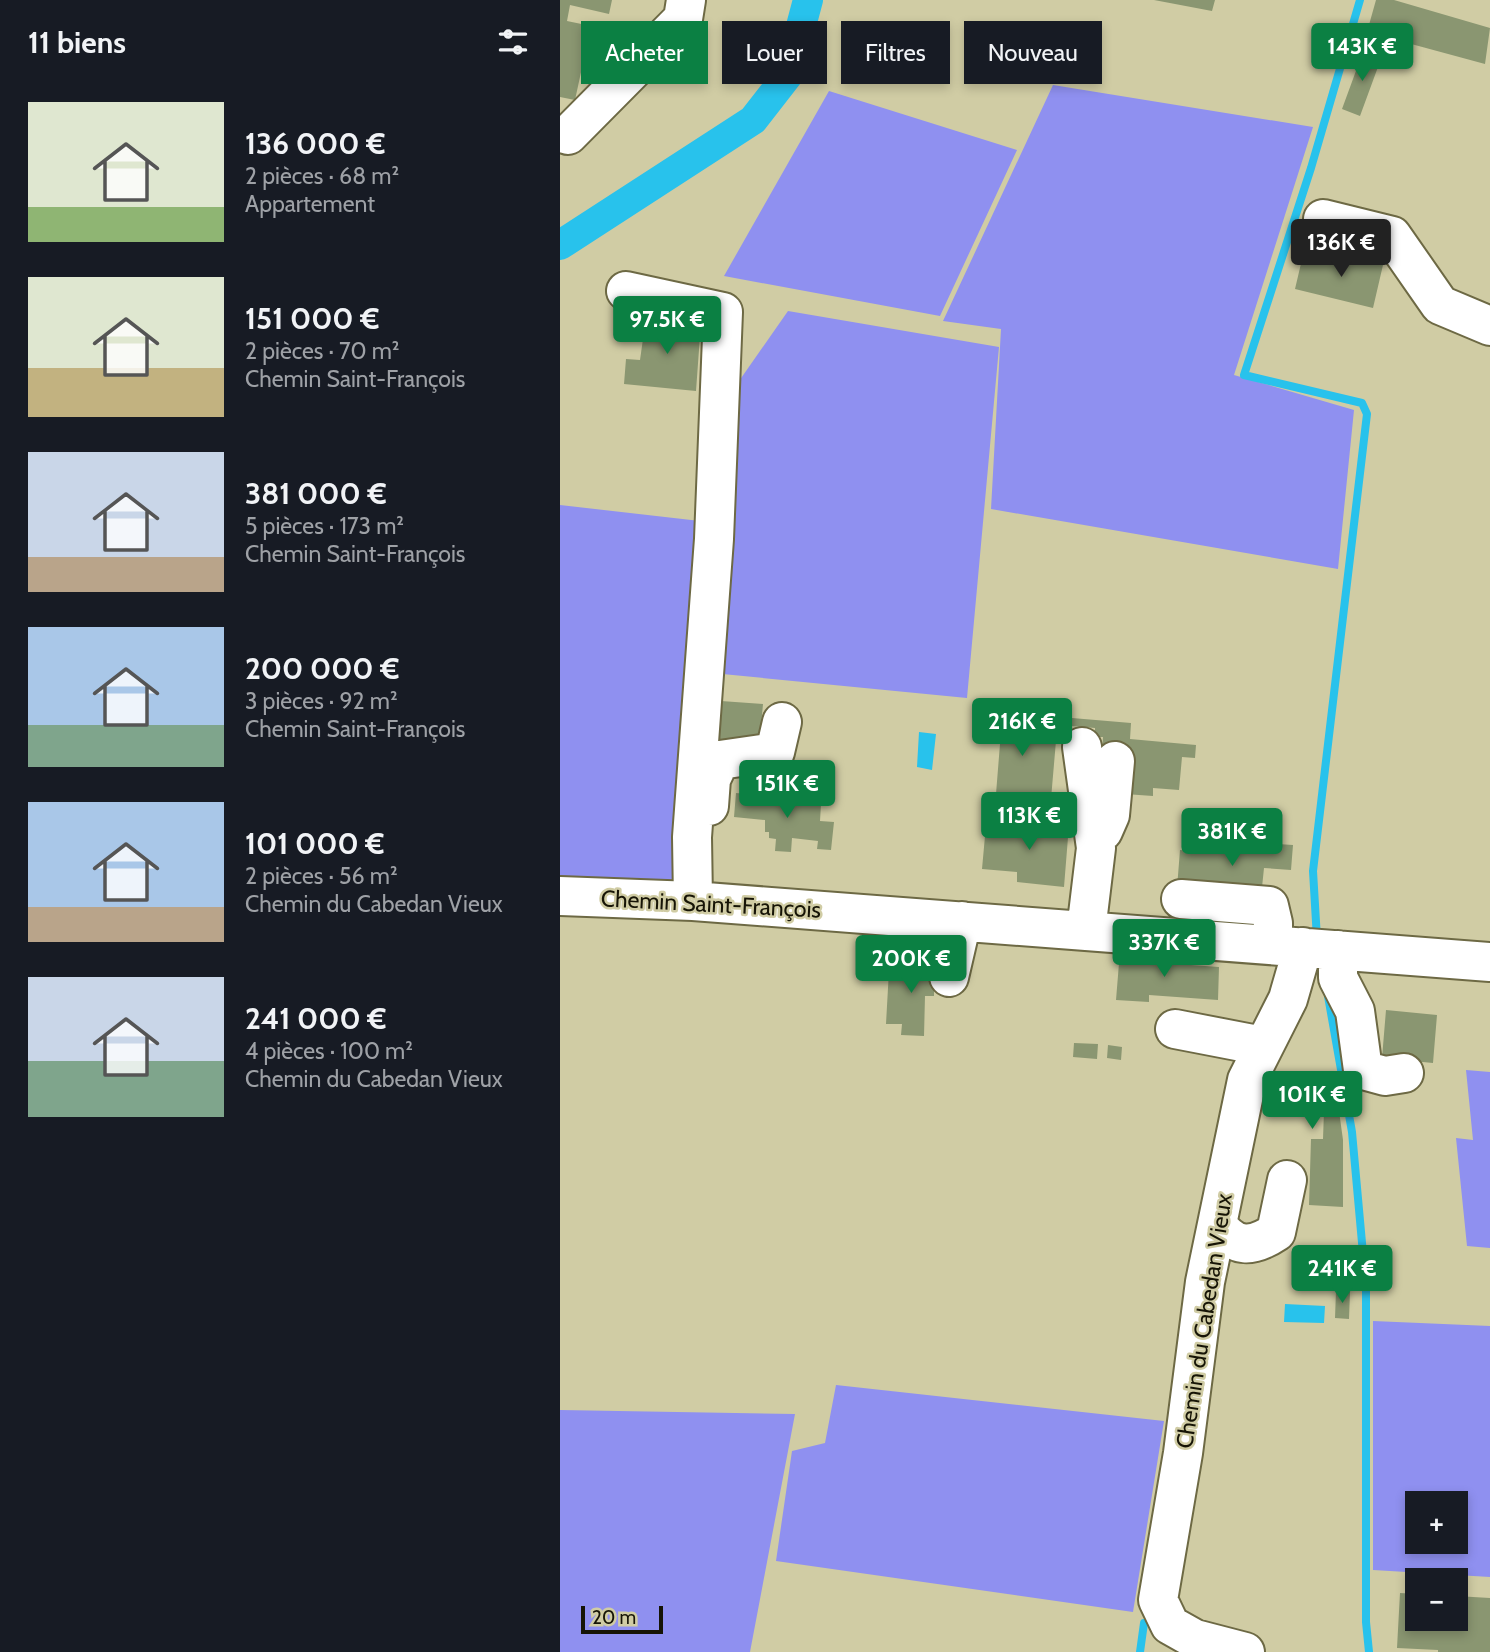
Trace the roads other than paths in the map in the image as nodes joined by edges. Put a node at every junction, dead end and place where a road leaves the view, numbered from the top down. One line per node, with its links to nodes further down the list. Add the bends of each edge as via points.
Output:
1 (686, 0): 2 (street, via 682,19)
2 (568, 135)
3 (1323, 219): 5 (street, via 1392,236 1440,305)
4 (626, 291): 8 (street, via 723,312 714,538 692,837)
5 (1490, 326)
6 (782, 722): 8 (street, via 775,752 720,760 712,779 704,858)
7 (1099, 754): 12 (street, via 1096,848)
8 (693, 890): 9 (street, Chemin Saint-François); 11 (street, Chemin Saint-François)
9 (560, 896)
10 (1181, 900): 13 (street, via 1269,906 1273,923)
11 (962, 922): 12 (street, Chemin Saint-François); 15 (street)
12 (1086, 931): 13 (street, Chemin Saint-François)
13 (1310, 948): 14 (street, Chemin Saint-François); 17 (street, Chemin du Cabedan Vieux); 18 (street, via 1338,978 1355,1011 1363,1070 1385,1076)
14 (1490, 962)
15 (949, 977)
16 (1175, 1029): 17 (street)
17 (1263, 1046): 20 (street, Chemin du Cabedan Vieux, via 1247,1080)
18 (1404, 1073)
19 (1287, 1180): 20 (street, via 1276,1232 1262,1242 1247,1245 1225,1235)
20 (1217, 1224): 21 (street, Chemin du Cabedan Vieux, via 1158,1600 1170,1625 1195,1639)
21 (1245, 1652)

